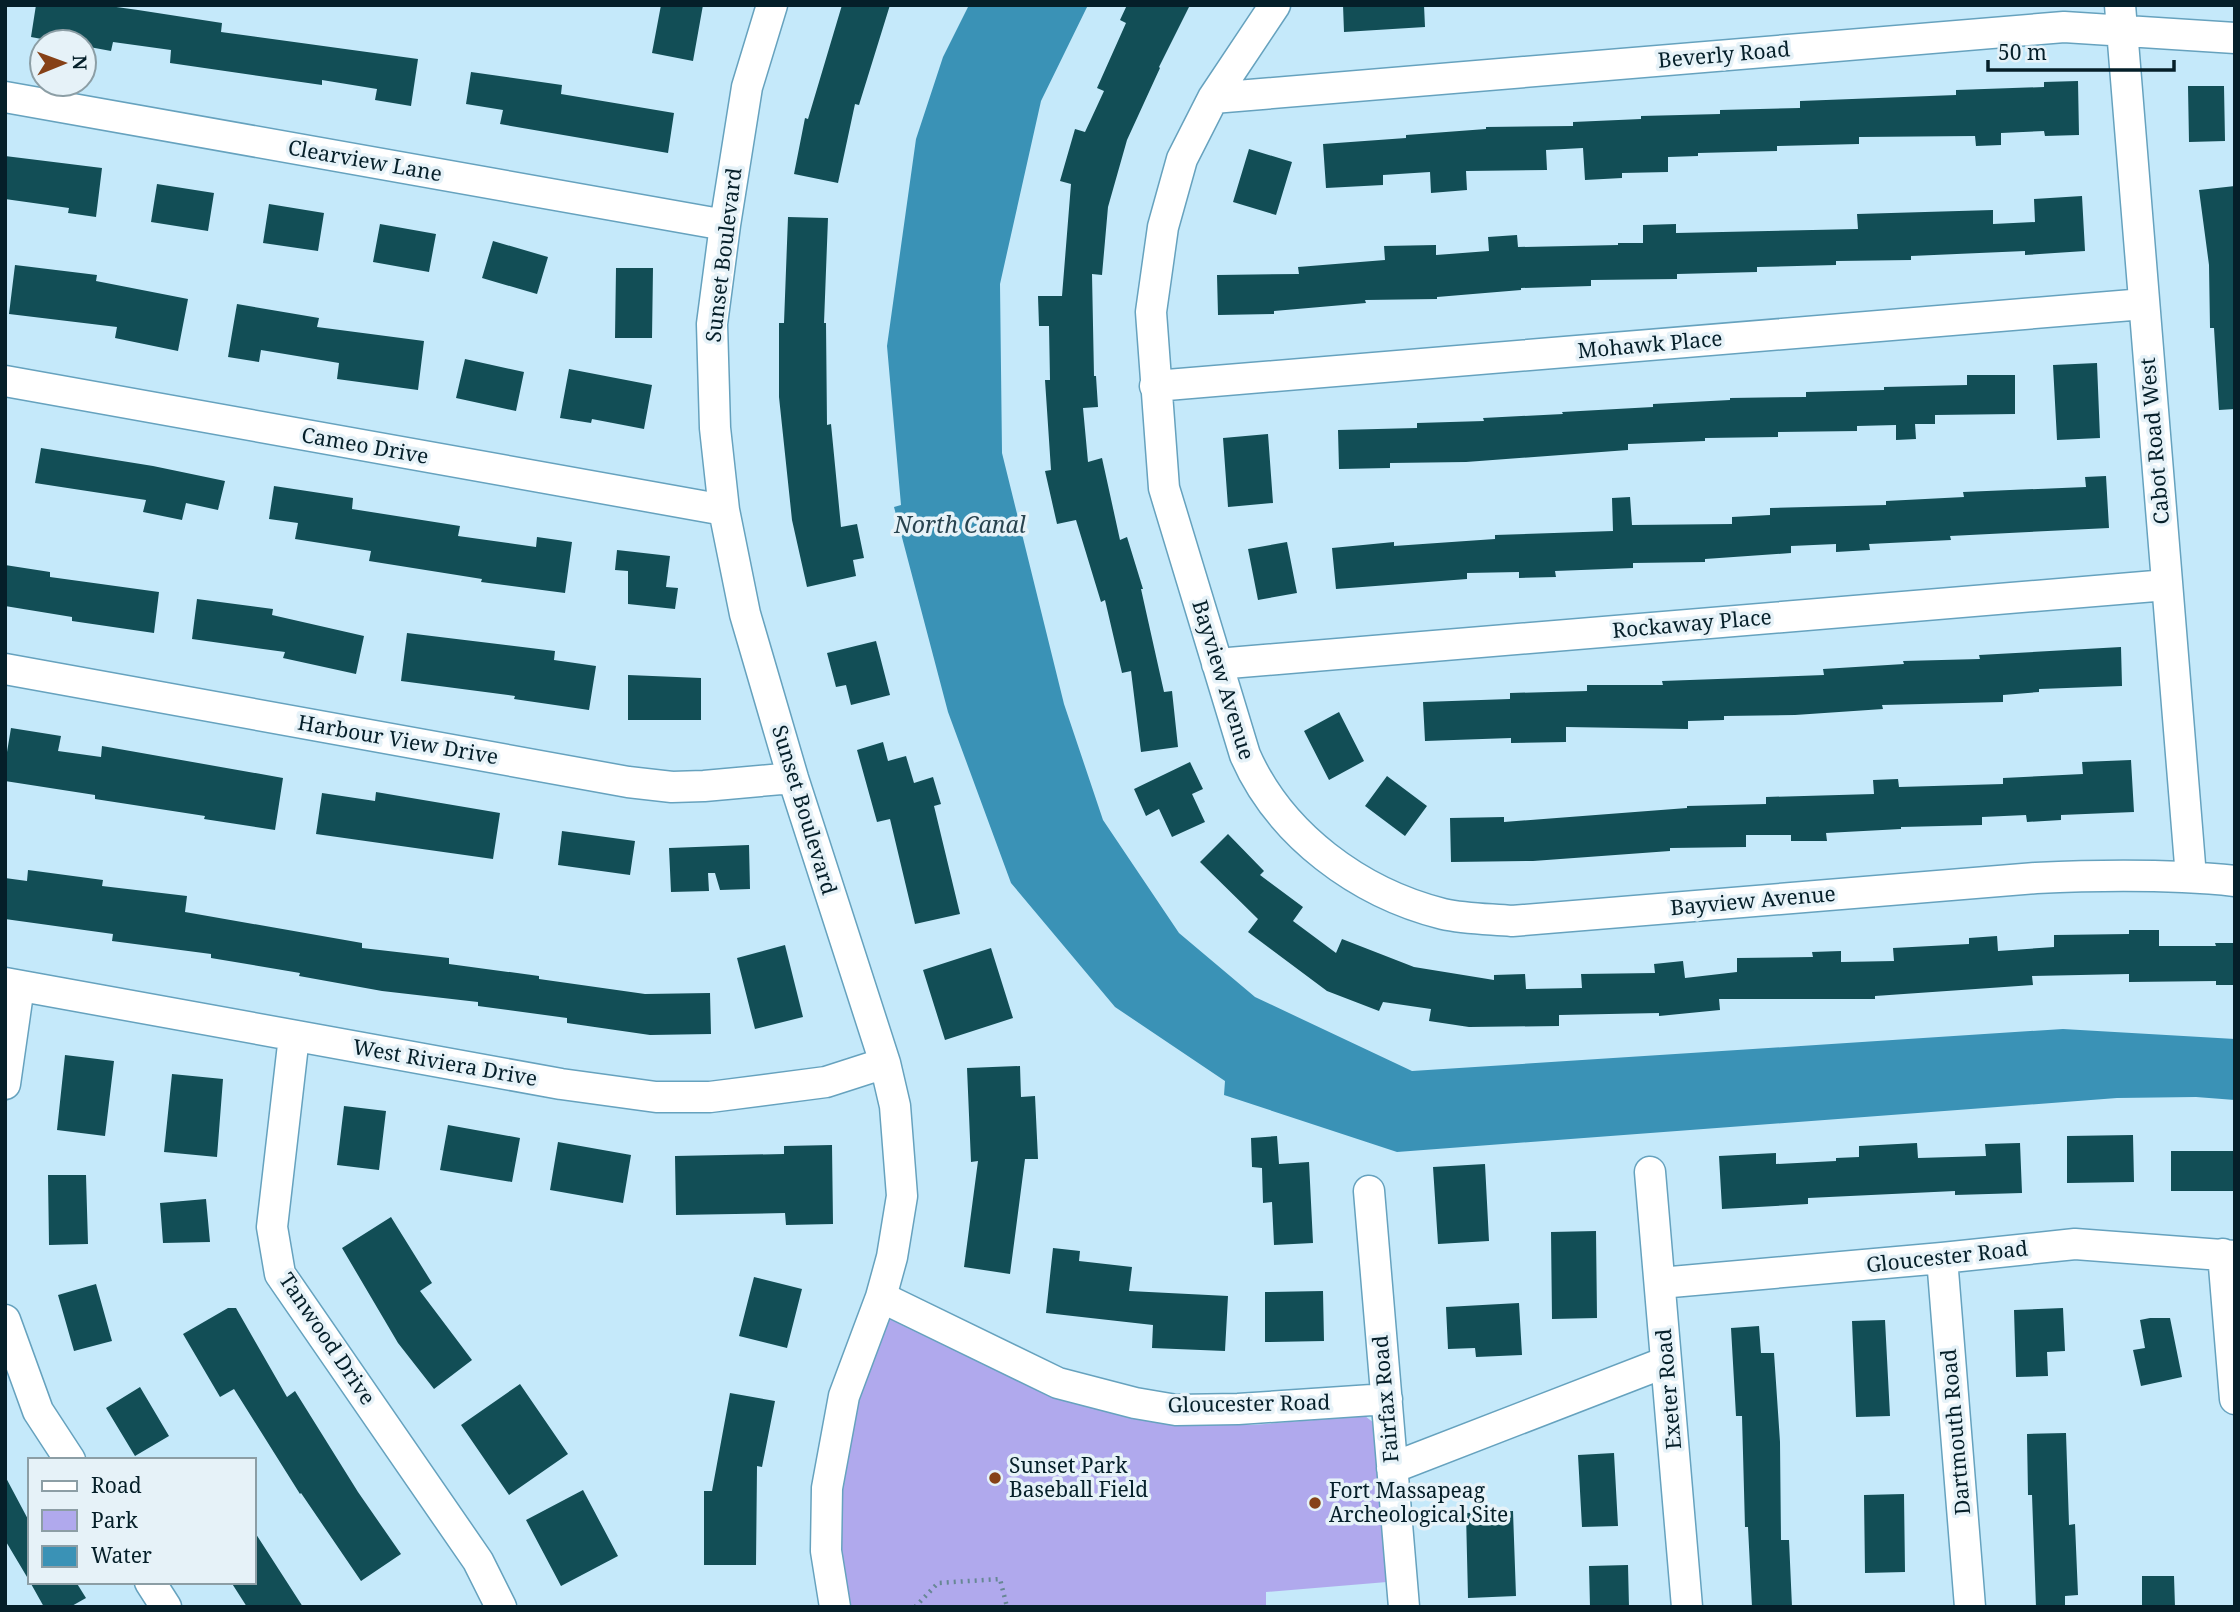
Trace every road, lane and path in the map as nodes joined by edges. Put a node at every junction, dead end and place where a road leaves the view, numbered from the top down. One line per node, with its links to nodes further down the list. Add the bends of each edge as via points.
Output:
1 (772, 5): 7 (street, Sunset Boulevard, via 747,87)
2 (1275, 5): 6 (street, Bayview Avenue)
3 (2121, 18): 4 (street, Beverly Road); 6 (street, Beverly Road, via 2064,27); 8 (street, Cabot Road West)
4 (2235, 38)
5 (5, 97): 7 (street, Clearview Lane)
6 (1213, 98): 10 (street, Bayview Avenue, via 1182,159 1163,227 1151,312)
7 (725, 225): 11 (street, Sunset Boulevard, via 712,324 715,428)
8 (2144, 304): 10 (street, Mohawk Place); 12 (street, Cabot Road West)
9 (5, 381): 11 (street, Cameo Drive)
10 (1155, 386): 13 (street, Bayview Avenue, via 1164,488)
11 (724, 510): 15 (street, Sunset Boulevard, via 745,614)
12 (2167, 584): 13 (street, Rockaway Place); 16 (street, Cabot Road West)
13 (1217, 664): 16 (street, Bayview Avenue, via 1245,755 1283,816 1320,852 1357,878 1395,898 1445,914 1512,921 2036,878)
14 (5, 669): 15 (street, Harbour View Drive, via 628,782 672,787)
15 (793, 778): 20 (street, Sunset Boulevard)
16 (2191, 877): 17 (street, Bayview Avenue)
17 (2235, 881)
18 (12, 985): 19 (street, West Riviera Drive); 21 (street)
19 (294, 1036): 20 (street, West Riviera Drive, via 656,1097 710,1097 826,1082); 36 (street, Tanwood Drive, via 272,1227 280,1274 478,1561)
20 (885, 1062): 27 (street, Sunset Boulevard, via 895,1106 902,1196)
21 (5, 1084)
22 (1650, 1172): 26 (street, Exeter Road)
23 (1369, 1191): 30 (street, Fairfax Road)
24 (2229, 1255): 25 (street, Gloucester Road, via 2075,1244); 31 (street)
25 (1942, 1258): 26 (street, Gloucester Road); 42 (street, Dartmouth Road)
26 (1660, 1283): 29 (street, Exeter Road)
27 (881, 1297): 30 (street, Gloucester Road, via 1058,1383 1135,1403 1175,1409 1238,1409); 37 (street, Sunset Boulevard, via 844,1396 827,1488 826,1551)
28 (5, 1320): 32 (street, via 37,1411)
29 (1667, 1362): 33 (street); 41 (street, Exeter Road)
30 (1387, 1399): 33 (street, Fairfax Road)
31 (2235, 1399)
32 (69, 1458)
33 (1392, 1468): 40 (street, Fairfax Road)
34 (151, 1584): 35 (street)
35 (166, 1607)
36 (501, 1607)
37 (835, 1607)
38 (915, 1607): 39 (path, via 938,1583 1000,1579)
39 (1007, 1607)
40 (1404, 1607)
41 (1687, 1607)
42 (1970, 1607)

